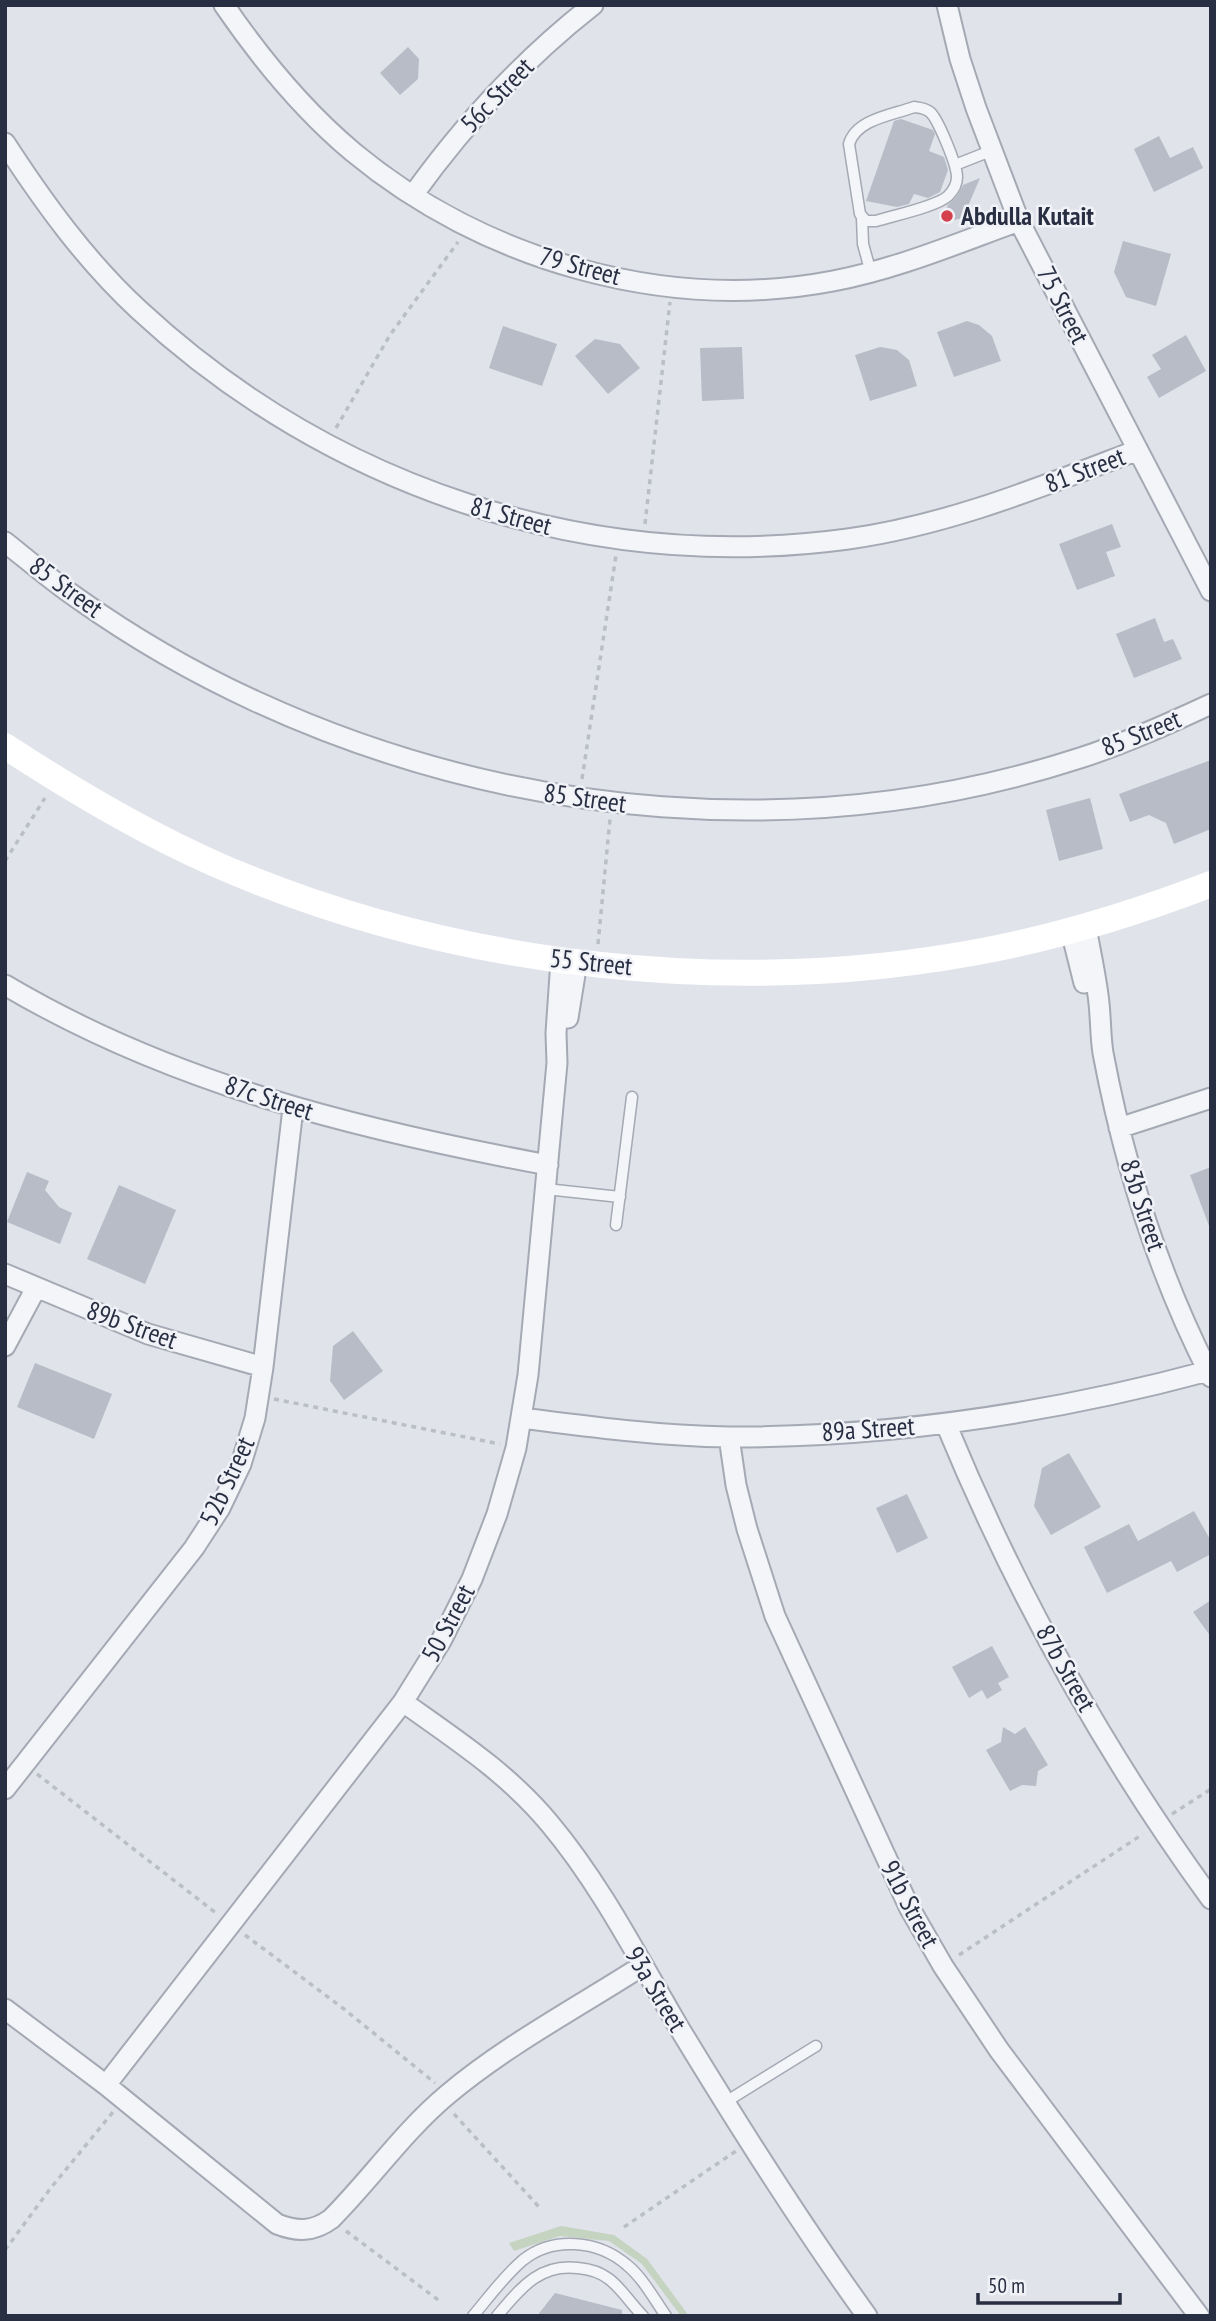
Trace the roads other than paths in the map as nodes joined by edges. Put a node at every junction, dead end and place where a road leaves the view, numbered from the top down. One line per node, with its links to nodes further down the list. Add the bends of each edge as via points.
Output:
1 (224, 5): 7 (street, 79 Street, via 252,47 300,102 354,152)
2 (947, 5): 5 (street, 75 Street, via 960,59)
3 (592, 6): 7 (street, 56c Street, via 482,108)
4 (5, 143): 11 (street, 81 Street, via 84,253 136,308 193,358 255,403 326,445 401,481 480,509 561,530 643,542 711,547 849,539 990,506)
5 (992, 150): 6 (lane); 9 (street, 75 Street)
6 (955, 165): 8 (lane, via 954,189 946,199 876,221); 8 (lane, via 933,114 924,108 915,107 863,126 849,144)
7 (413, 195): 10 (street, 79 Street, via 468,227 521,250 576,268 672,286 792,287)
8 (862, 218): 10 (lane)
9 (1019, 221): 10 (street, 79 Street); 11 (street, 75 Street)
10 (871, 273)
11 (1138, 450): 13 (street, 75 Street)
12 (5, 542): 14 (street, 85 Street, via 77,598 171,657 253,700 340,737 428,766 519,788 612,803 769,810 927,795 1080,758)
13 (1211, 591)
14 (1211, 704)
15 (5, 746): 18 (street, 55 Street, via 134,825 300,897 474,945)
16 (1211, 884): 17 (street, 55 Street)
17 (1078, 929): 18 (street, 55 Street, via 997,948 835,969 672,970); 23 (street, 83b Street, via 1098,997 1099,1027)
18 (578, 962): 24 (street, 50 Street, via 557,1063)
19 (5, 985): 22 (street, 87c Street, via 150,1057)
20 (632, 1097): 26 (lane)
21 (1211, 1098): 23 (street)
22 (293, 1108): 24 (street, 87c Street); 31 (street, 52b Street)
23 (1119, 1128): 32 (street, 83b Street, via 1175,1299)
24 (548, 1165): 25 (street, 50 Street)
25 (546, 1189): 26 (lane); 33 (street, 50 Street)
26 (620, 1197): 27 (lane)
27 (616, 1224)
28 (5, 1274): 29 (street, 89b Street)
29 (36, 1288): 30 (street); 31 (street, 89b Street, via 148,1334)
30 (5, 1346)
31 (263, 1367): 37 (street, 52b Street, via 241,1464 220,1508 194,1548)
32 (1210, 1374): 34 (street, 89a Street, via 1077,1404)
33 (522, 1418): 35 (street, 89a Street); 36 (street, 50 Street, via 497,1514 472,1579)
34 (946, 1424): 35 (street, 89a Street); 38 (street, 87b Street, via 976,1497 1044,1631 1158,1824)
35 (729, 1437): 49 (street, 91b Street, via 747,1529 775,1616 884,1856 943,1966 999,2050)
36 (403, 1702): 39 (street, 93a Street, via 493,1767 550,1823); 42 (street, 50 Street)
37 (5, 1789)
38 (1211, 1899)
39 (642, 1966): 42 (street, via 482,2068 441,2100 320,2227 291,2230 277,2224); 43 (street, 93a Street)
40 (5, 2009): 42 (street)
41 (816, 2046): 43 (lane)
42 (106, 2085)
43 (724, 2103): 48 (street, 93a Street)
44 (472, 2316): 47 (lane, via 525,2259 544,2248 566,2244 589,2245 610,2253 628,2266)
45 (497, 2316): 46 (lane, via 534,2276 566,2267 601,2274)
46 (643, 2316)
47 (666, 2316)
48 (867, 2316)
49 (1199, 2316)

